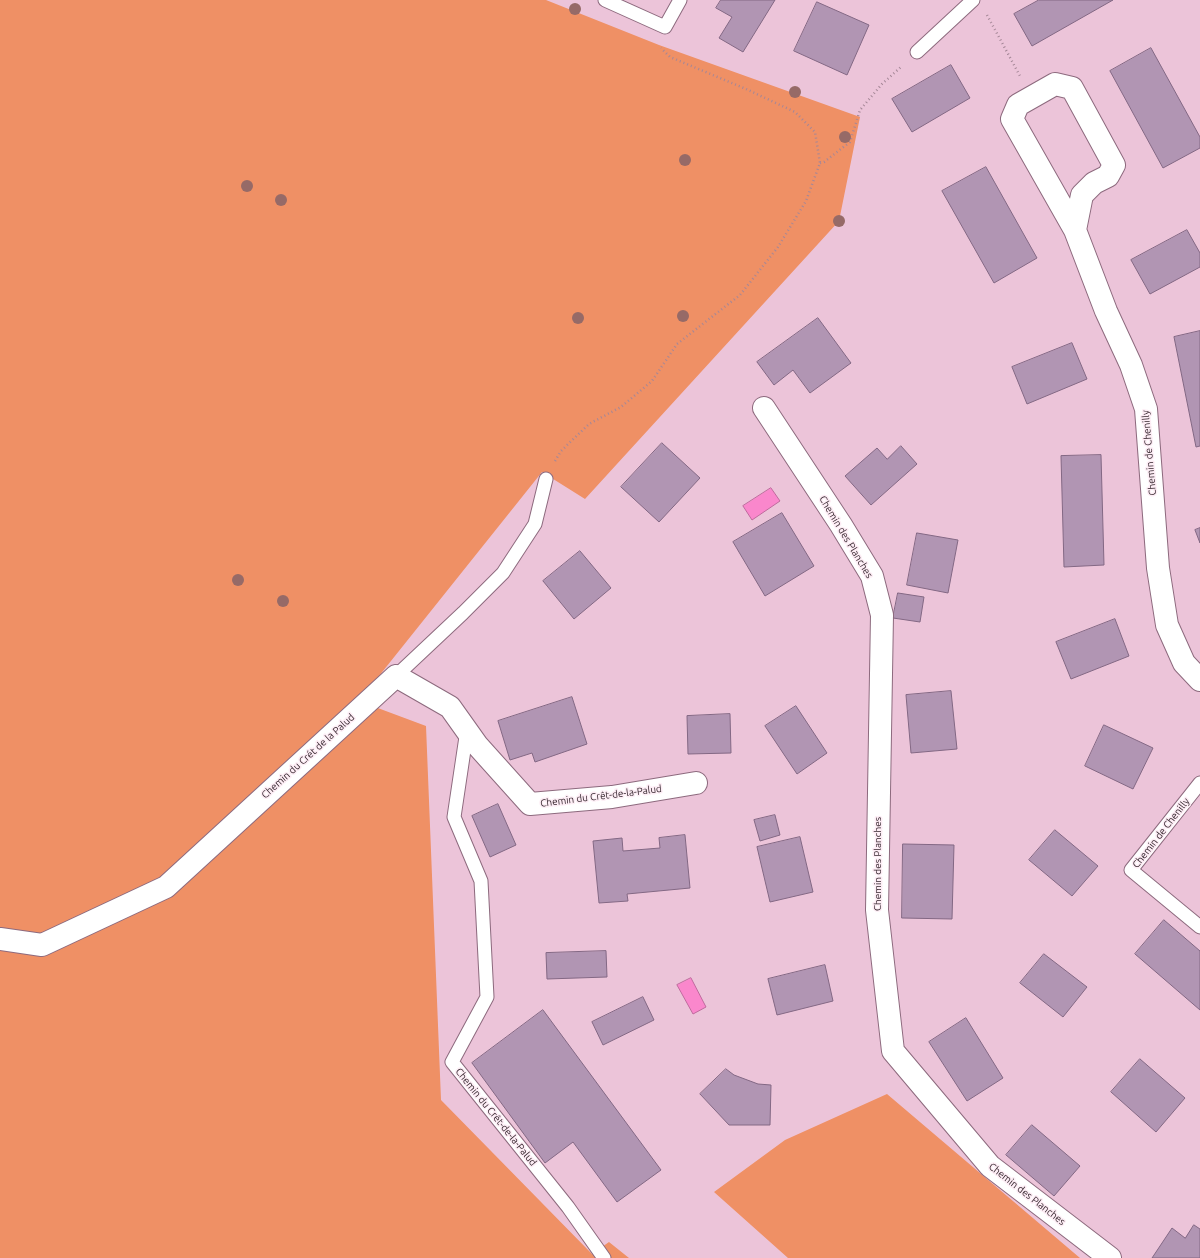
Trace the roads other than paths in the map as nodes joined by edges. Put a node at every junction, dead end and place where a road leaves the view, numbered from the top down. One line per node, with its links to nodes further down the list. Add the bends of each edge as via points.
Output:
1 (605, 0): 2 (lane, via 665,27)
2 (680, 0)
3 (971, 0): 4 (lane)
4 (917, 52)
5 (1075, 230): 5 (street, Chemin de Chenilly, via 1012,119 1018,105 1055,84 1072,88 1114,166 1108,176 1094,183 1082,195); 9 (street, Chemin de Chenilly, via 1106,312 1131,365 1146,409 1158,568 1168,625 1184,663)
6 (764, 408): 16 (street, Chemin des Planches, via 872,576 882,615 877,910 893,1051 990,1166)
7 (546, 479): 8 (lane, Chemin du Crét de la Palud, via 535,524 503,573)
8 (396, 676): 10 (street, Chemin du Crêt-de-la-Palud, via 450,707); 14 (street, Chemin du Crét de la Palud, via 166,887 42,945)
9 (1200, 680)
10 (467, 730): 11 (street, Chemin du Crêt-de-la-Palud, via 477,745 530,804 612,796); 15 (lane, Chemin du Crêt-de-la-Palud, via 454,817 481,881 487,996 452,1062 568,1207)
11 (696, 783)
12 (1200, 783): 13 (lane, Chemin de Chenilly, via 1131,870)
13 (1200, 927)
14 (0, 939)
15 (604, 1258)
16 (1110, 1258)

